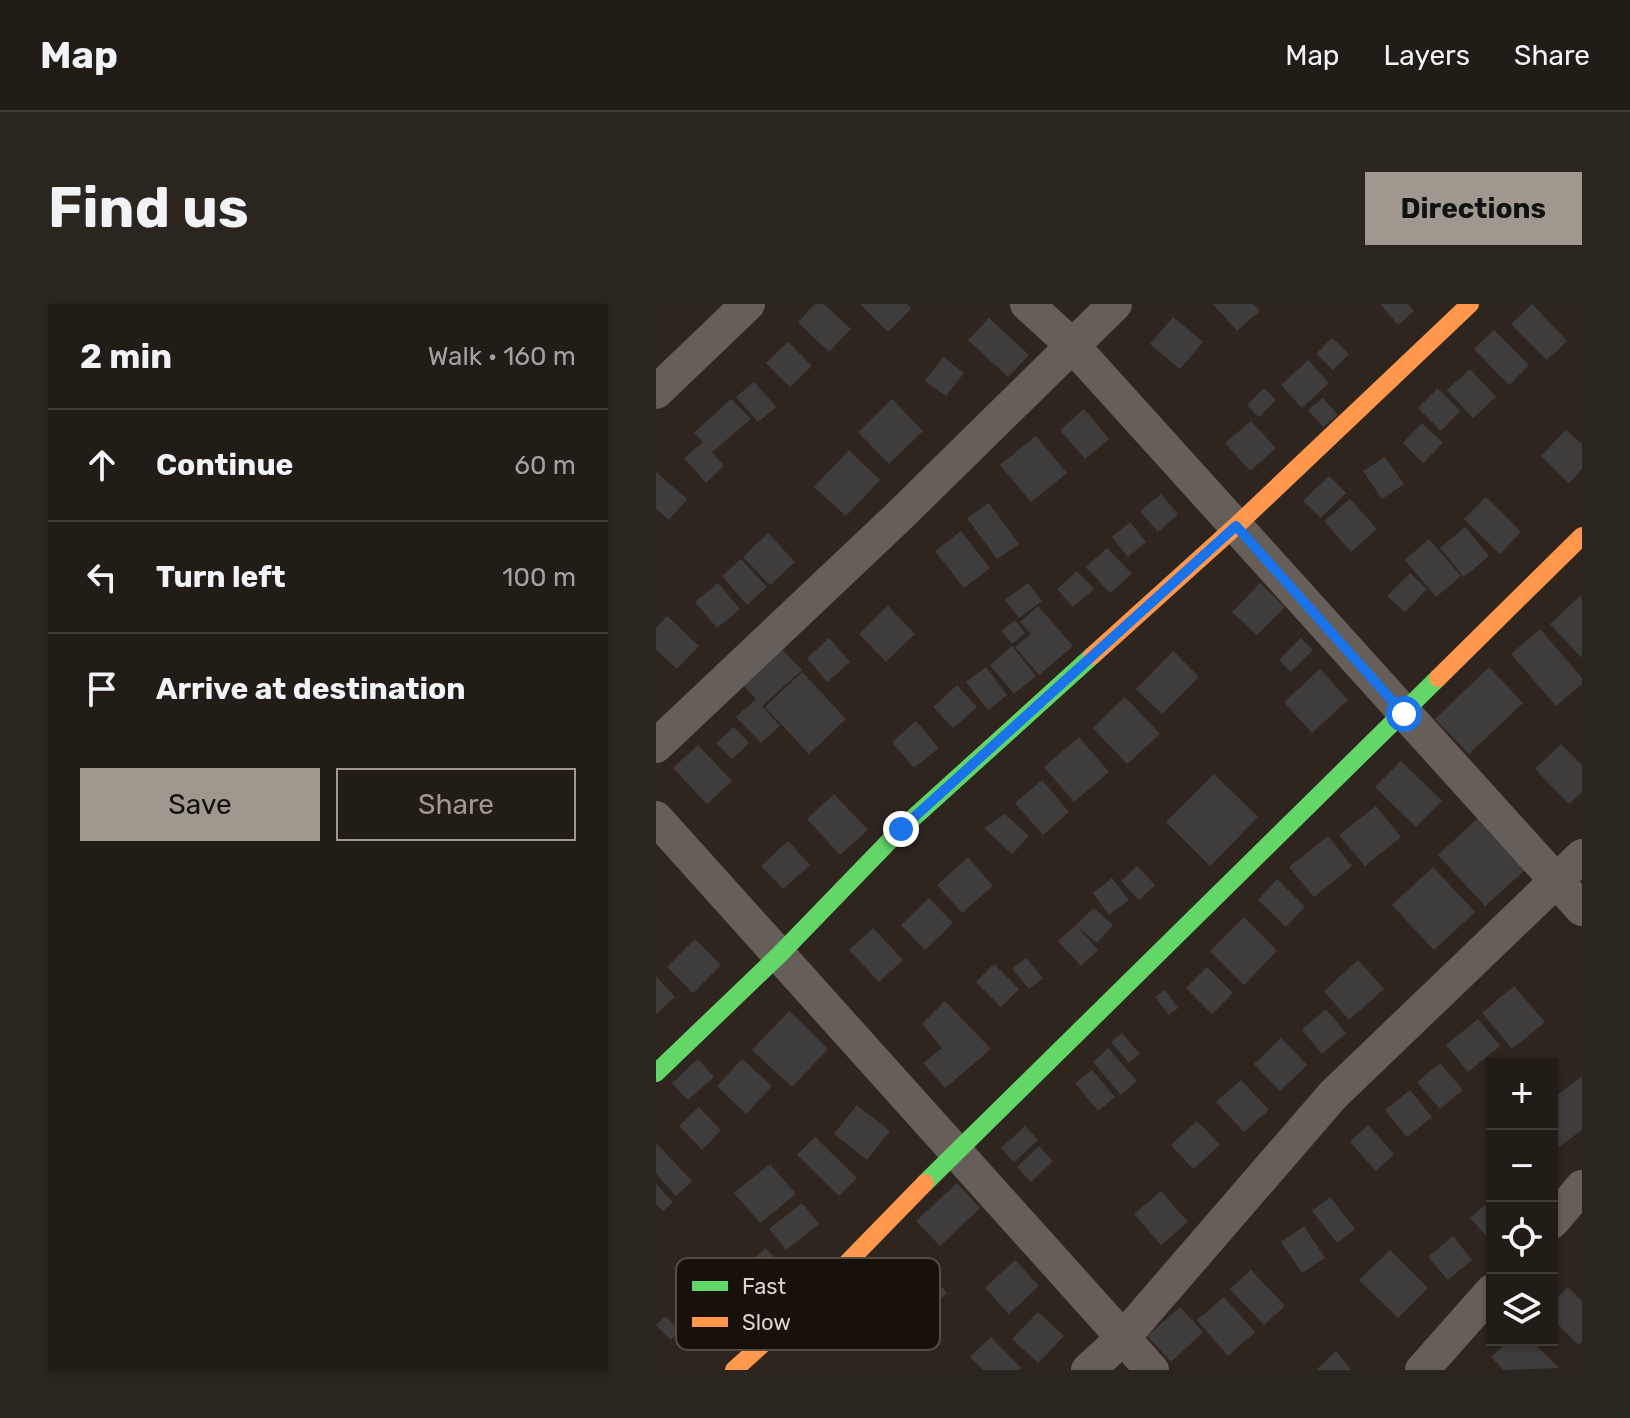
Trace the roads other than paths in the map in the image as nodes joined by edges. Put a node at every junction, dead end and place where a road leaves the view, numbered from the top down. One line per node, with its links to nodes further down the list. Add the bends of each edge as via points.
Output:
1 (748, 304): 6 (street)
2 (1027, 304): 5 (street)
3 (1115, 304): 5 (street)
4 (1470, 304): 7 (street)
5 (1072, 345): 7 (street); 10 (street)
6 (656, 392)
7 (1236, 526): 9 (street); 15 (street, via 901,829)
8 (1582, 536): 9 (street)
9 (1404, 714): 13 (street); 17 (street)
10 (656, 746)
11 (656, 818): 15 (street)
12 (1582, 856): 13 (street)
13 (1556, 880): 14 (street); 22 (street, via 1333,1095)
14 (1582, 909)
15 (779, 955): 16 (street); 17 (street)
16 (656, 1073)
17 (956, 1152): 20 (street); 22 (street)
18 (1582, 1187): 19 (street)
19 (1558, 1215)
20 (852, 1258)
21 (1486, 1298): 27 (street)
22 (1123, 1338): 25 (street); 26 (street)
23 (756, 1350): 24 (street)
24 (734, 1370)
25 (1088, 1370)
26 (1152, 1370)
27 (1422, 1370)

